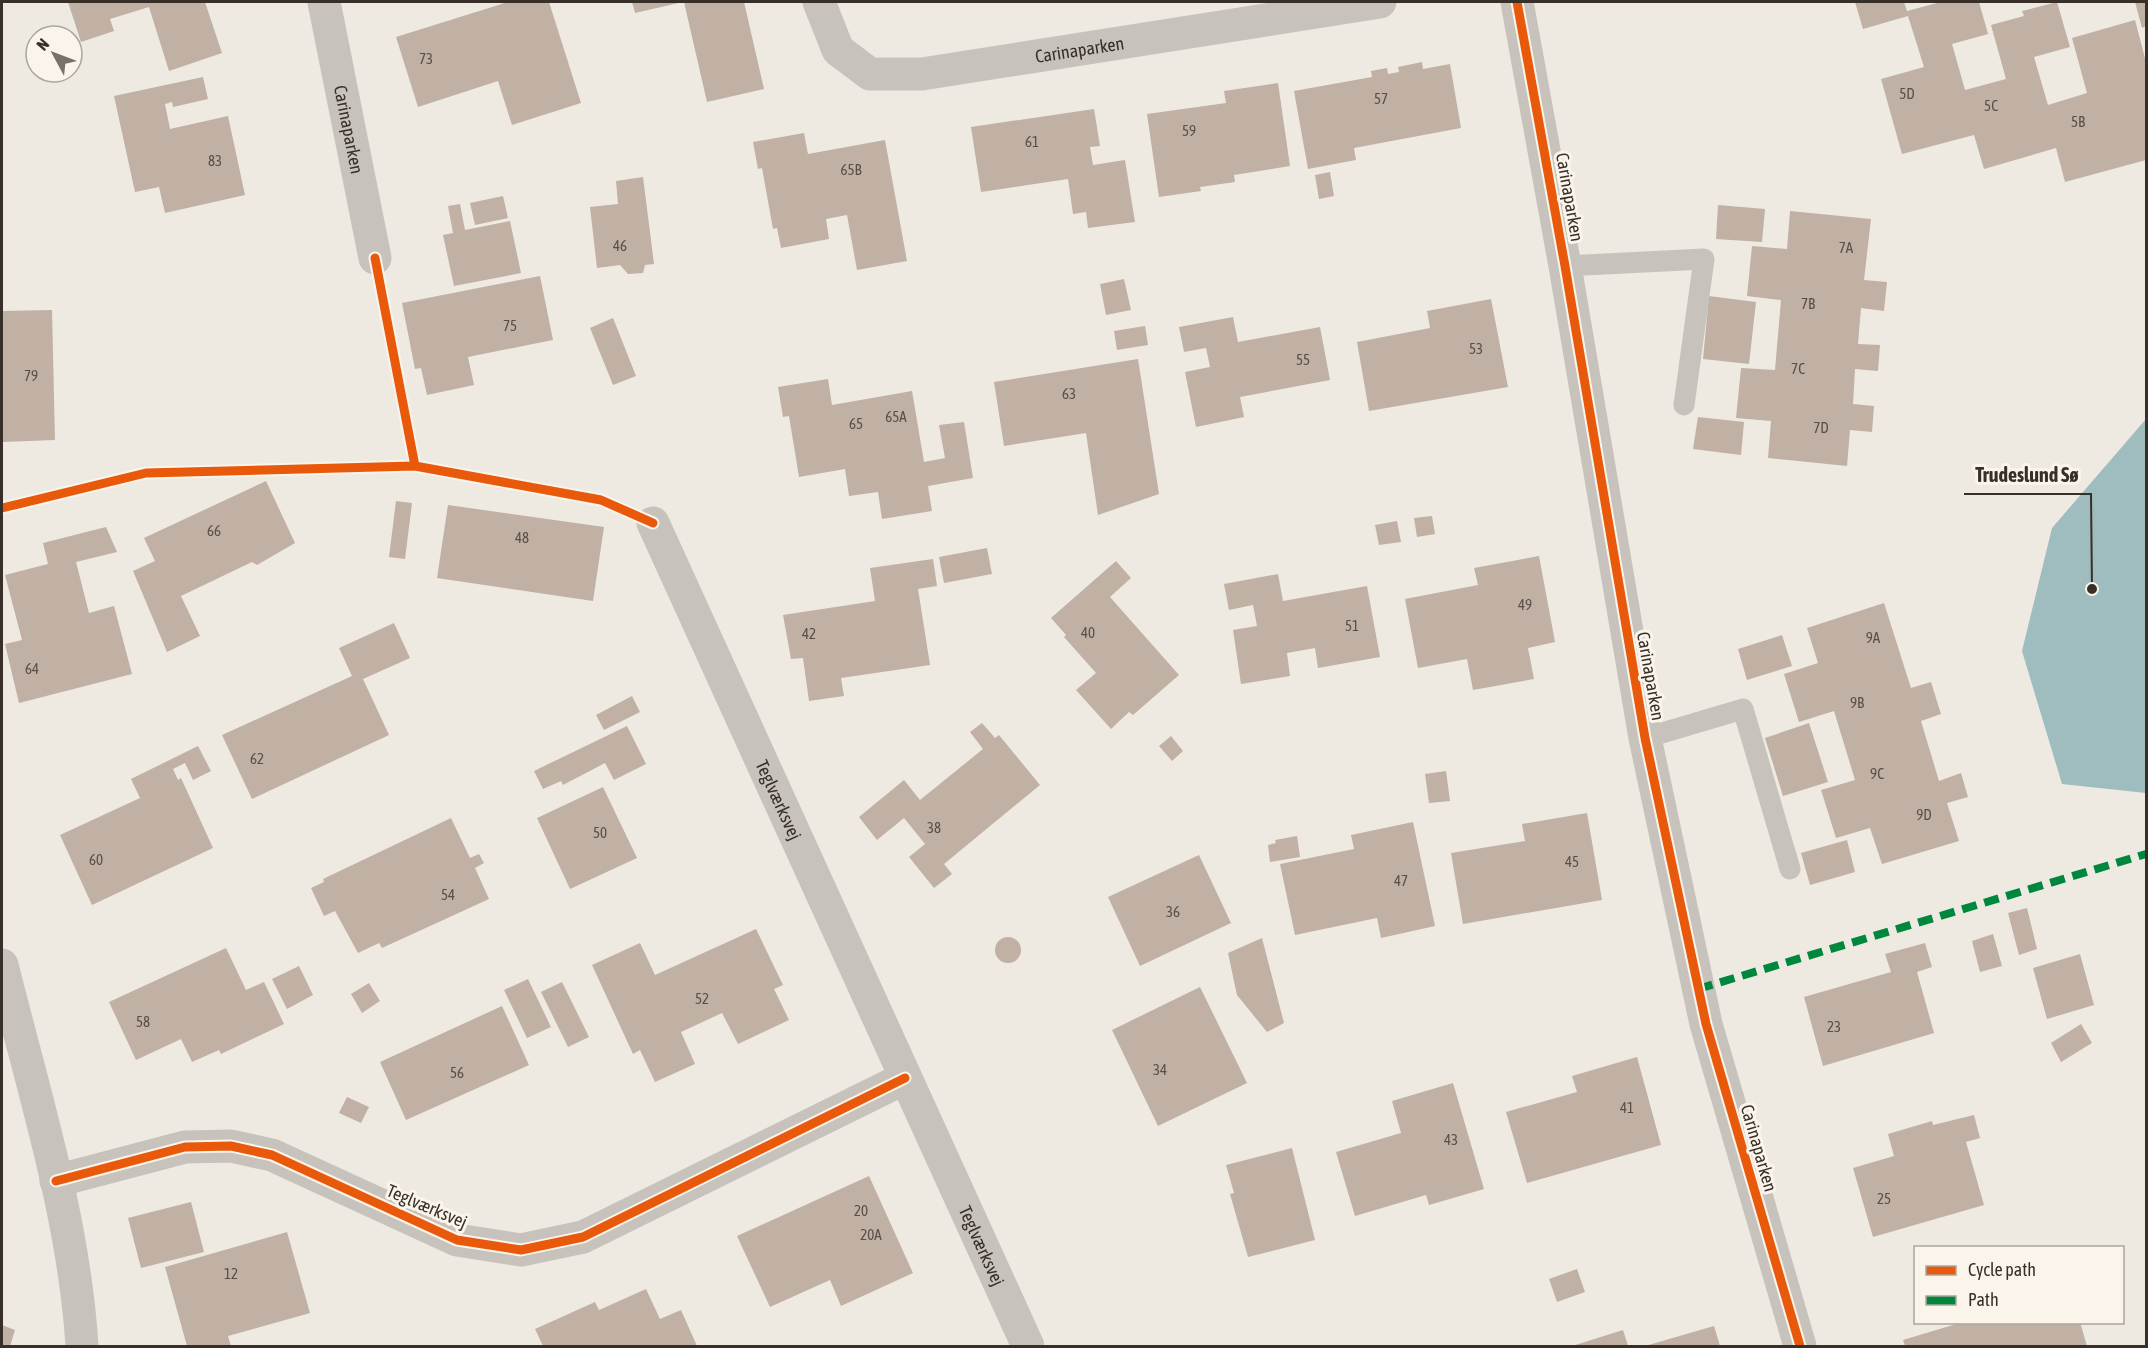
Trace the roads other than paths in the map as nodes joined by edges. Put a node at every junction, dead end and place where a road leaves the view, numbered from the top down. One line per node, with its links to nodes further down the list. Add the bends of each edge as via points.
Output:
1 (324, 2): 5 (street, Carinaparken)
2 (819, 2): 3 (street, Carinaparken, via 838,50 870,74 922,74)
3 (1380, 2)
4 (1517, 2): 6 (street, Carinaparken)
5 (375, 258)
6 (1565, 266): 7 (lane, via 1704,259); 9 (street, Carinaparken)
7 (1684, 405)
8 (653, 523): 12 (street, Teglværksvej)
9 (1645, 738): 10 (lane, via 1743,709); 16 (street, Carinaparken, via 1706,1024)
10 (1790, 869)
11 (2, 965): 13 (street)
12 (905, 1078): 13 (street, Teglværksvej, via 583,1238 522,1250 457,1240 272,1155 231,1146 185,1147); 15 (street, Teglværksvej)
13 (56, 1181): 14 (street, via 78,1293)
14 (82, 1347)
15 (1028, 1347)
16 (1800, 1347)

